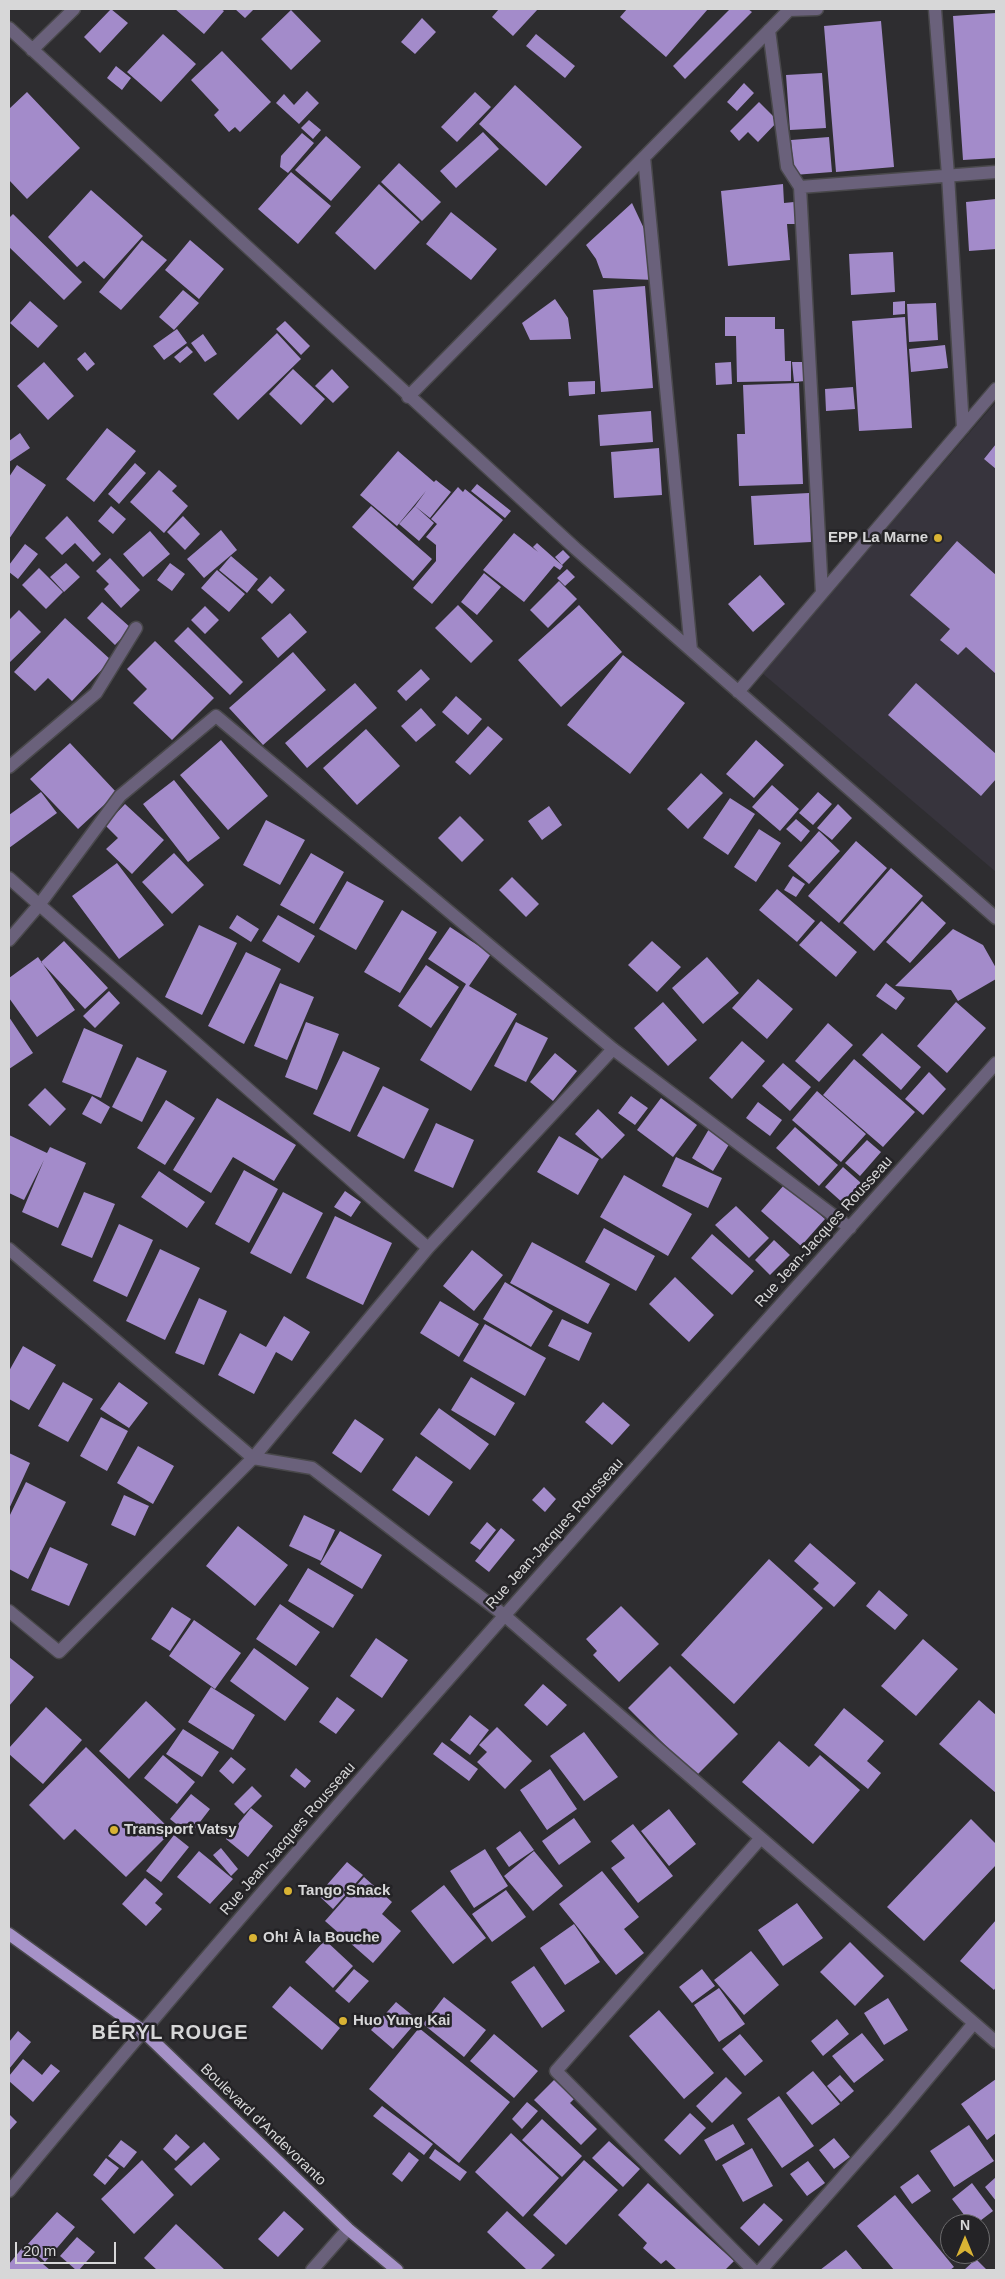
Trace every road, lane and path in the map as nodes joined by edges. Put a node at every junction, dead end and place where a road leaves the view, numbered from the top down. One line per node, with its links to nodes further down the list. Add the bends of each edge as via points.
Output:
1 (74, 9): 7 (street)
2 (789, 9): 3 (street); 6 (street)
3 (817, 9)
4 (935, 9): 10 (street)
5 (9, 28): 7 (street)
6 (769, 30): 8 (street); 11 (street, via 787,167)
7 (32, 50): 13 (street)
8 (644, 157): 13 (street); 17 (street)
9 (996, 172): 10 (street)
10 (948, 176): 11 (street); 14 (street)
11 (800, 187): 15 (street)
12 (996, 389): 14 (street)
13 (408, 396): 17 (street)
14 (963, 428): 15 (street)
15 (822, 593): 18 (street)
16 (136, 628): 19 (street, via 96,693)
17 (691, 650): 18 (street)
18 (738, 692): 22 (street)
19 (9, 767)
20 (9, 878): 21 (street)
21 (39, 905): 23 (street); 24 (street, via 120,796 216,716); 27 (street)
22 (996, 918)
23 (9, 940)
24 (613, 1049): 26 (street); 27 (street)
25 (996, 1063): 26 (street, Rue Jean-Jacques Rousseau)
26 (850, 1228): 31 (street, Rue Jean-Jacques Rousseau)
27 (428, 1248): 29 (street)
28 (9, 1249): 29 (street)
29 (253, 1458): 30 (street, via 59,1652); 31 (street, via 312,1468)
30 (9, 1611)
31 (504, 1615): 32 (street); 35 (street, Rue Jean-Jacques Rousseau)
32 (760, 1839): 34 (street); 41 (street, via 556,2072)
33 (9, 1934): 35 (main road, Boulevard d'Andevoranto)
34 (974, 2022): 36 (street); 42 (street)
35 (142, 2030): 37 (street, Rue Jean-Jacques Rousseau); 38 (main road, Boulevard d'Andevoranto)
36 (996, 2042)
37 (9, 2191)
38 (348, 2229): 39 (street); 40 (main road, Boulevard d'Andevoranto)
39 (312, 2270)
40 (397, 2270)
41 (753, 2270)
42 (761, 2270)

